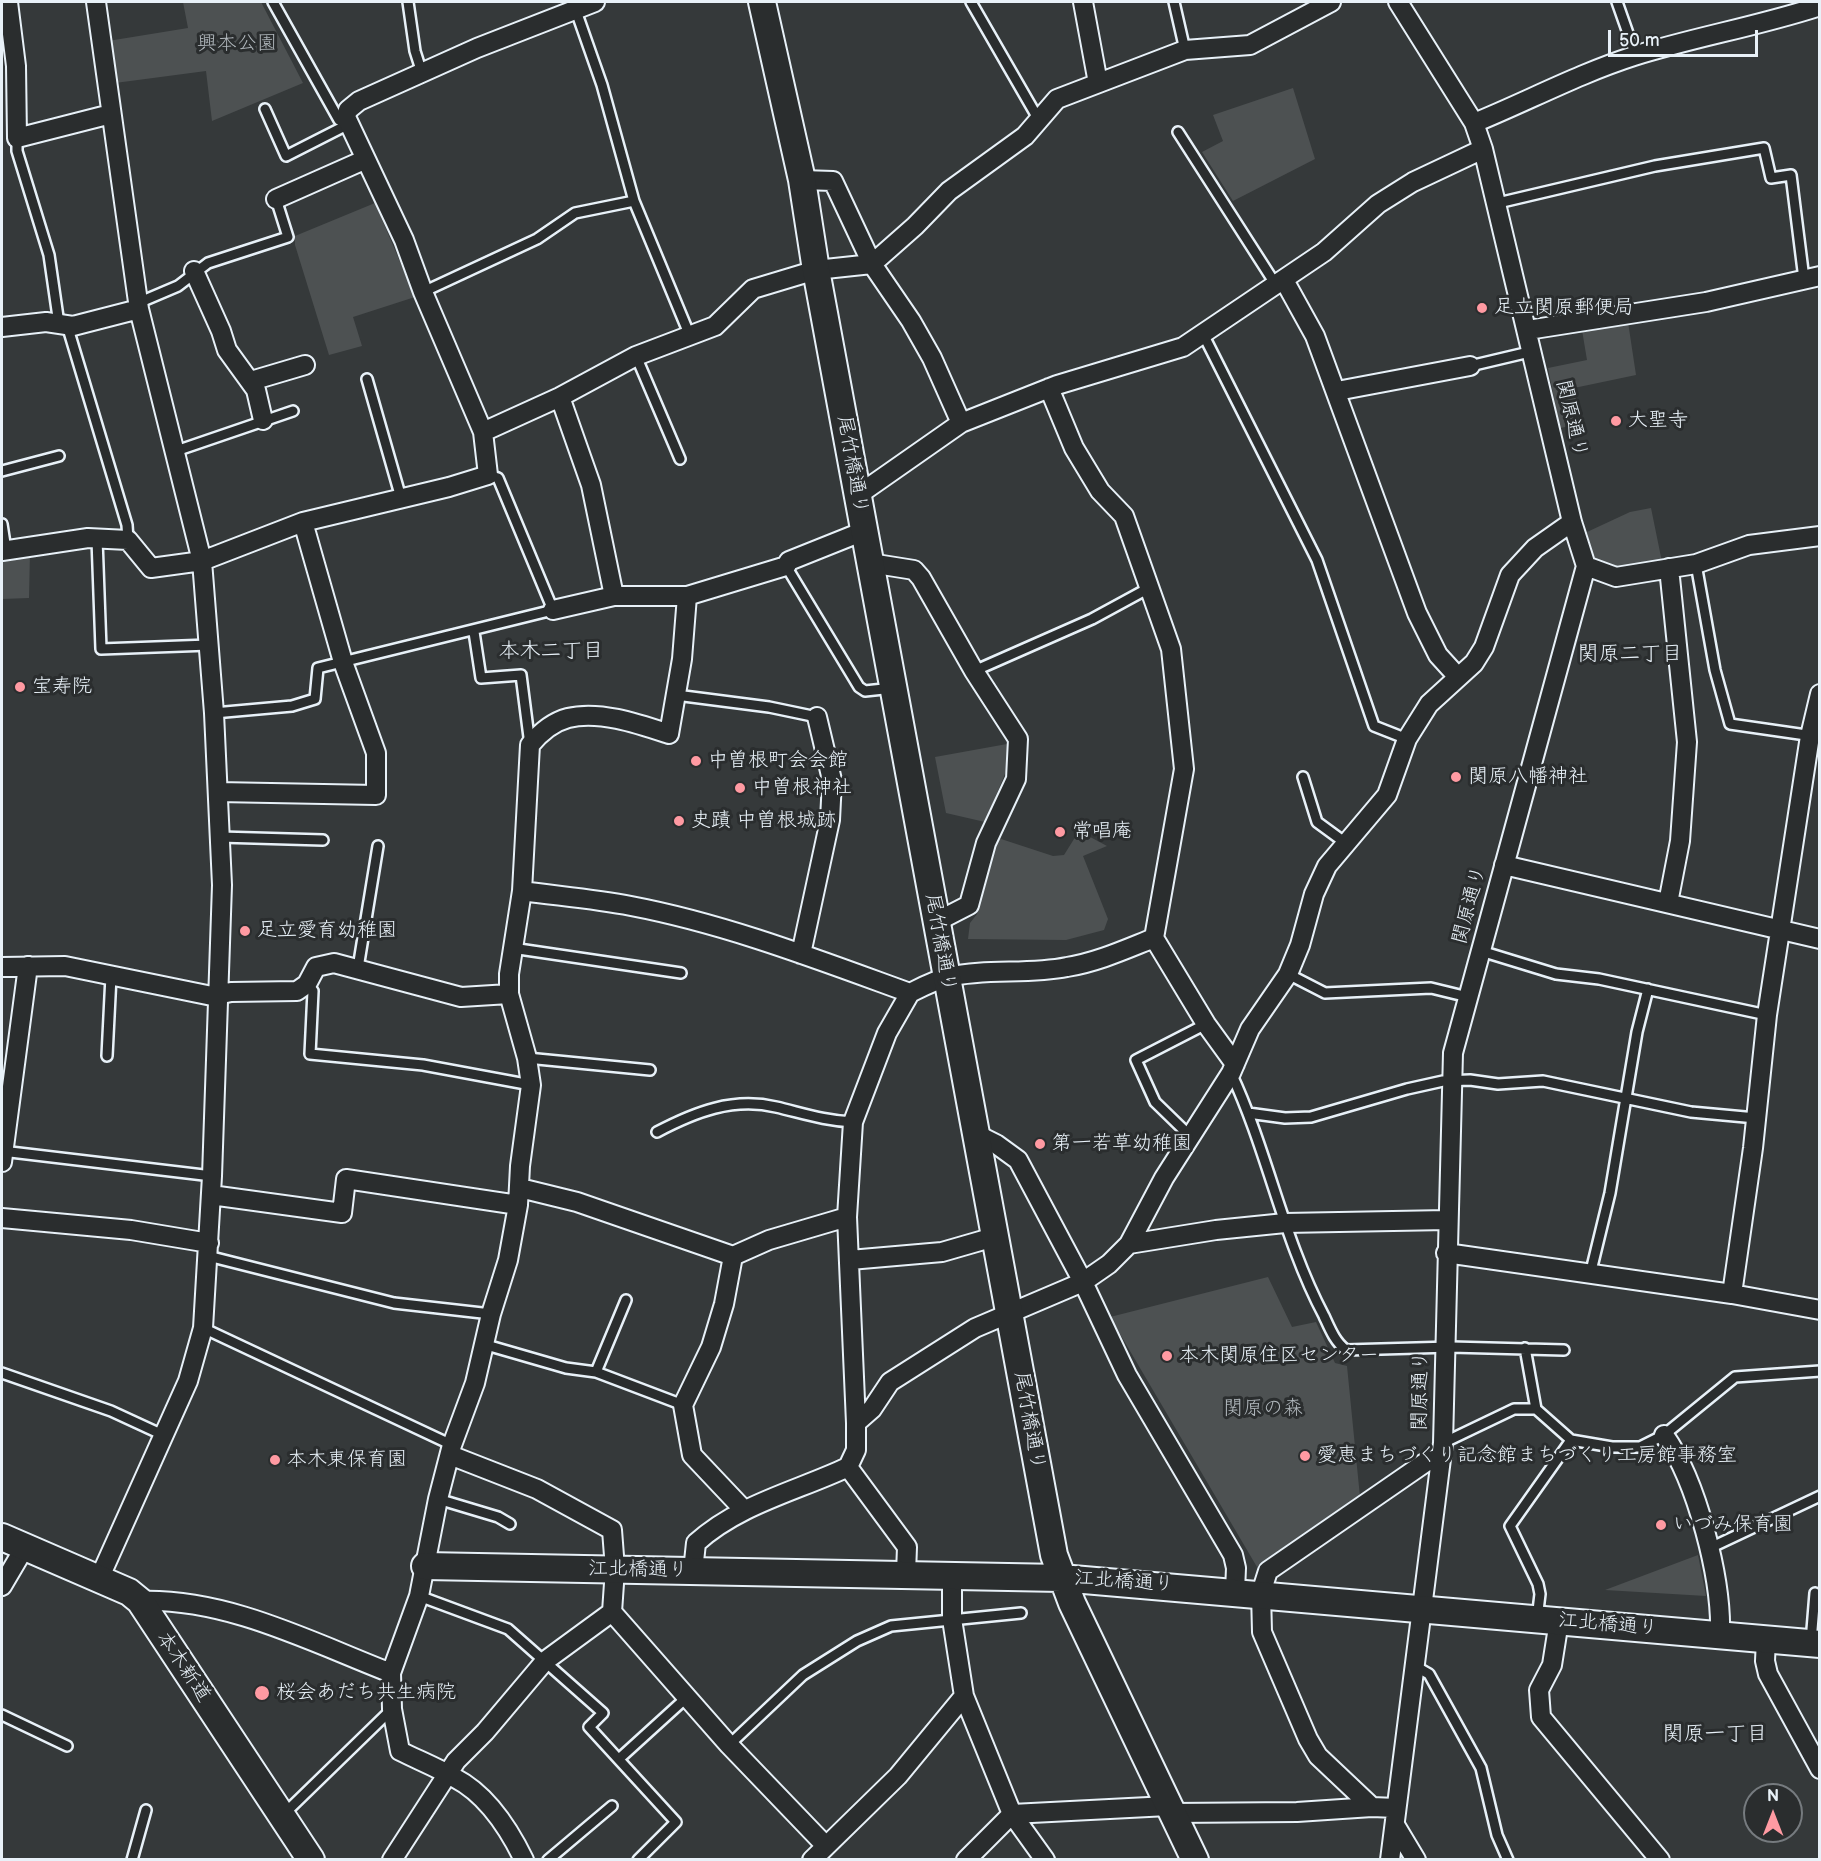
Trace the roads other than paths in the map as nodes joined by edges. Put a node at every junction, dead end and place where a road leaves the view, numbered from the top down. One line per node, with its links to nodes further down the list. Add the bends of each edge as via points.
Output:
1 (8, 2): 15 (street)
2 (96, 2): 22 (street)
3 (273, 2): 24 (lane, via 339,120)
4 (408, 2): 19 (lane)
5 (595, 2): 13 (street)
6 (762, 2): 30 (main road, 尾竹橋通り)
7 (971, 2): 23 (lane)
8 (1083, 2): 20 (street)
9 (1174, 2): 16 (lane)
10 (1331, 2): 16 (street, via 1250,45)
11 (1398, 2): 25 (street, 関原通り)
12 (1617, 2): 17 (lane)
13 (568, 7): 19 (street); 32 (lane, via 602,85)
14 (1819, 7): 17 (street)
15 (7, 34): 18 (street)
16 (1185, 50): 20 (street)
17 (1636, 56): 25 (street, via 1577,76)
18 (9, 67): 26 (street)
19 (422, 73): 24 (street, via 359,101 348,110)
20 (1098, 83): 23 (street, via 1057,99)
21 (265, 109): 24 (lane, via 286,156 341,128)
22 (111, 114): 26 (street); 40 (street)
23 (1039, 120): 34 (street, via 1025,136 949,191)
24 (345, 121): 29 (street)
25 (1474, 123): 28 (street, 関原通り)
26 (12, 132): 41 (lane, via 49,255)
27 (1178, 132): 38 (lane)
28 (1483, 149): 33 (street, 関原通り); 38 (street, via 1413,182 1378,204 1324,252)
29 (364, 160): 31 (street); 39 (street, via 404,240)
30 (802, 180): 34 (street, via 833,181); 35 (main road, 尾竹橋通り)
31 (276, 200): 36 (lane, via 288,237)
32 (634, 201): 39 (lane, via 574,213 537,238); 45 (lane)
33 (1498, 203): 37 (lane, via 1655,166 1764,148 1770,178 1791,175); 43 (street, 関原通り)
34 (872, 264): 35 (street); 57 (street, via 932,358)
35 (816, 270): 45 (street, via 753,289 715,326); 64 (main road, 尾竹橋通り)
36 (194, 271): 40 (lane, via 178,286); 51 (street, via 227,350)
37 (1812, 277): 43 (street, via 1706,302)
38 (1280, 283): 44 (street); 53 (street, via 1315,336)
39 (423, 292): 58 (street)
40 (138, 306): 41 (street); 59 (street)
41 (63, 324): 42 (street); 72 (lane, via 127,525)
42 (2, 327)
43 (1528, 330): 67 (street, 関原通り)
44 (1203, 334): 52 (street, via 1183,347); 95 (lane, via 1317,560 1374,726)
45 (690, 336): 47 (street)
46 (1525, 353): 49 (lane)
47 (636, 356): 54 (street); 61 (lane)
48 (305, 365): 51 (street)
49 (1470, 366): 53 (street)
50 (367, 379): 65 (lane)
51 (251, 381): 56 (street)
52 (1049, 388): 57 (street); 80 (street, via 1074,448 1100,491 1124,516)
53 (1337, 391): 88 (street, via 1417,613 1434,649)
54 (560, 398): 58 (street); 81 (street, via 591,485)
55 (293, 411): 56 (lane)
56 (263, 420): 59 (lane)
57 (961, 423): 64 (street)
58 (483, 432): 63 (street)
59 (176, 451): 74 (street)
60 (59, 456): 62 (lane)
61 (680, 459)
62 (2, 471)
63 (488, 475): 65 (street); 83 (lane, via 498,478)
64 (858, 495): 69 (main road, 尾竹橋通り)
65 (401, 498): 66 (street)
66 (303, 522): 74 (street); 86 (street)
67 (1572, 522): 78 (street, 関原通り); 88 (street, via 1535,548 1510,575 1484,647)
68 (2, 524): 73 (lane)
69 (864, 531): 75 (main road, 尾竹橋通り); 77 (street, via 789,561)
70 (1820, 536): 76 (street, via 1749,545)
71 (97, 539): 72 (street); 73 (street); 85 (lane, via 101,649)
72 (128, 540): 74 (street, via 151,568)
73 (4, 550)
74 (202, 561): 85 (street)
75 (870, 563): 87 (street, via 914,570); 89 (main road, 尾竹橋通り)
76 (1696, 564): 79 (street); 94 (lane, via 1715,670 1730,724)
77 (786, 566): 82 (street); 89 (lane, via 859,687 865,692)
78 (1586, 566): 79 (street, via 1616,577); 103 (street, 関原通り)
79 (1669, 568): 105 (street, via 1687,742 1680,841)
80 (1149, 588): 87 (lane, via 1092,619); 108 (street, via 1171,649 1184,769)
81 (614, 596): 82 (street); 83 (street)
82 (687, 596): 91 (street)
83 (553, 610): 84 (lane)
84 (474, 632): 86 (lane); 96 (lane, via 481,678 521,675)
85 (209, 645): 92 (street)
86 (342, 662): 92 (lane, via 318,668 315,699 292,706); 98 (street, via 376,753 376,795)
87 (974, 671): 106 (street, via 1018,739 1016,779 986,843 969,904)
88 (1458, 677): 95 (street, via 1429,704)
89 (893, 688): 106 (main road, 尾竹橋通り)
90 (1820, 694): 94 (street)
91 (676, 695): 93 (lane); 96 (street, via 669,734 626,721 567,718 541,733)
92 (214, 713): 98 (street)
93 (817, 717): 112 (street, via 832,780 830,820)
94 (1815, 736): 107 (street)
95 (1407, 739): 101 (street, via 1388,795)
96 (530, 745): 104 (street)
97 (1303, 777): 101 (lane, via 1317,822)
98 (218, 792): 99 (street)
99 (220, 837): 100 (lane); 124 (street)
100 (323, 840)
101 (1347, 844): 117 (street, via 1328,866 1314,894)
102 (378, 846): 115 (lane)
103 (1504, 866): 105 (street); 111 (street, 関原通り)
104 (522, 891): 110 (street); 112 (street, via 631,906)
105 (1668, 903): 107 (street)
106 (936, 922): 119 (main road, 尾竹橋通り)
107 (1780, 931): 109 (street); 126 (street)
108 (1154, 938): 119 (street, via 1067,968); 127 (street)
109 (1820, 939)
110 (512, 948): 116 (lane); 123 (street)
111 (1481, 951): 121 (lane, via 1556,974); 125 (street, 関原通り)
112 (801, 954): 122 (street)
113 (28, 966): 114 (street); 118 (street, via 65,966); 141 (street)
114 (2, 967)
115 (358, 968): 120 (street, via 333,963 316,967); 123 (street, via 461,997)
116 (681, 973)
117 (1288, 975): 125 (lane, via 1325,993 1431,988); 130 (street, via 1250,1029)
118 (111, 976): 124 (street); 128 (lane)
119 (946, 977): 122 (street); 139 (main road, 尾竹橋通り)
120 (306, 984): 124 (street, via 297,991); 133 (lane, via 312,991 310,1054 423,1065)
121 (1648, 989): 126 (lane); 134 (lane)
122 (910, 993): 137 (street, via 888,1033)
123 (509, 994): 129 (street)
124 (220, 995): 142 (street)
125 (1468, 997): 132 (street, 関原通り)
126 (1767, 1015): 136 (street)
127 (1206, 1024): 130 (street); 140 (lane, via 1136,1060 1155,1102)
128 (107, 1056)
129 (527, 1058): 131 (lane); 133 (street)
130 (1233, 1069): 135 (lane); 140 (street)
131 (650, 1070)
132 (1450, 1080): 134 (lane, via 1498,1084 1543,1081); 135 (lane, via 1311,1117); 147 (street, 関原通り)
133 (531, 1085): 144 (street)
134 (1625, 1097): 136 (lane, via 1691,1112); 155 (lane, via 1610,1193)
135 (1248, 1113): 148 (lane)
136 (1756, 1118): 157 (street)
137 (853, 1122): 138 (lane, via 826,1121 775,1107 721,1106 693,1113); 145 (street)
138 (657, 1132)
139 (976, 1134): 149 (main road, 尾竹橋通り); 156 (street, via 1018,1160)
140 (1190, 1136): 150 (street)
141 (2, 1155): 142 (lane)
142 (212, 1176): 143 (street)
143 (211, 1195): 144 (street, via 342,1213 346,1179); 151 (street)
144 (519, 1197): 153 (street, via 577,1202); 160 (street, via 508,1260)
145 (847, 1217): 153 (street, via 770,1240); 154 (street)
146 (2, 1218): 151 (street, via 131,1230)
147 (1447, 1220): 148 (street); 152 (street, 関原通り)
148 (1285, 1223): 150 (street); 164 (lane, via 1312,1295 1338,1344 1346,1350)
149 (994, 1237): 154 (street, via 942,1252); 161 (main road, 尾竹橋通り)
150 (1129, 1244): 156 (street)
151 (209, 1250): 160 (lane, via 394,1303); 162 (street)
152 (1446, 1253): 155 (street); 164 (street, 関原通り)
153 (733, 1256): 170 (street, via 711,1347)
154 (850, 1260): 172 (street)
155 (1590, 1275): 157 (street)
156 (1083, 1282): 161 (street); 194 (street, via 1127,1375 1233,1554)
157 (1731, 1294): 159 (street)
158 (626, 1300): 168 (lane)
159 (1820, 1310)
160 (491, 1314): 163 (street)
161 (1010, 1314): 172 (street, via 975,1328 890,1382 872,1409); 191 (main road, 尾竹橋通り)
162 (203, 1328): 173 (street, via 188,1381); 176 (lane)
163 (483, 1344): 168 (lane, via 566,1368); 176 (street, via 475,1383)
164 (1445, 1347): 165 (lane); 177 (street, 関原通り)
165 (1525, 1348): 166 (lane); 171 (lane)
166 (1564, 1350)
167 (1820, 1371): 174 (lane, via 1735,1377)
168 (596, 1372): 170 (lane)
169 (2, 1373): 173 (lane, via 111,1411)
170 (683, 1405): 181 (street, via 692,1455)
171 (1536, 1409): 175 (lane); 177 (lane, via 1514,1409)
172 (856, 1423): 178 (street, via 856,1450)
173 (163, 1435): 192 (street)
174 (1664, 1435): 175 (lane, via 1640,1447); 185 (street, via 1677,1454)
175 (1572, 1440): 203 (lane, via 1510,1526 1538,1584)
176 (451, 1450): 180 (street); 187 (street, via 537,1489 612,1530)
177 (1442, 1450): 195 (street, via 1268,1571); 199 (street, 関原通り)
178 (848, 1467): 181 (street); 189 (street, via 907,1547)
179 (1820, 1496): 185 (lane)
180 (438, 1499): 182 (lane); 186 (street)
181 (744, 1510): 188 (street, via 711,1529 696,1543)
182 (510, 1524)
183 (2, 1538): 184 (main road, 本木新道)
184 (26, 1548): 192 (main road, 本木新道); 193 (street)
185 (1710, 1548): 204 (street, via 1721,1612)
186 (425, 1566): 187 (main road, 江北橋通り); 197 (street)
187 (615, 1569): 188 (main road, 江北橋通り); 200 (street)
188 (693, 1570): 189 (main road, 江北橋通り)
189 (906, 1573): 190 (main road, 江北橋通り)
190 (952, 1575): 191 (main road, 江北橋通り); 202 (street)
191 (1061, 1578): 194 (main road, 江北橋通り); 221 (main road, 尾竹橋通り)
192 (99, 1579): 198 (main road, 本木新道)
193 (2, 1586)
194 (1235, 1591): 195 (main road, 江北橋通り)
195 (1261, 1593): 199 (main road, 江北橋通り); 220 (street, via 1262,1632 1308,1740 1318,1756)
196 (1815, 1593): 206 (lane)
197 (418, 1596): 207 (lane, via 508,1629); 209 (street)
198 (140, 1601): 209 (street, via 162,1600 225,1609); 224 (main road, 本木新道)
199 (1422, 1607): 203 (main road, 江北橋通り); 208 (street, 関原通り)
200 (612, 1612): 207 (street); 211 (street)
201 (1020, 1613): 202 (lane)
202 (952, 1619): 210 (street); 214 (lane, via 891,1626 858,1641 803,1675)
203 (1548, 1620): 204 (main road, 江北橋通り); 240 (street, via 1552,1665 1539,1690 1541,1717)
204 (1720, 1635): 205 (main road, 江北橋通り)
205 (1766, 1639): 206 (main road, 江北橋通り); 217 (street, via 1768,1674)
206 (1815, 1643)
207 (545, 1660): 216 (lane, via 603,1713 589,1727); 218 (street)
208 (1415, 1666): 225 (street, 関原通り); 239 (lane, via 1429,1674 1481,1768 1497,1836)
209 (391, 1673): 212 (street)
210 (964, 1696): 223 (street); 226 (street, via 898,1776)
211 (686, 1698): 214 (street); 216 (lane)
212 (392, 1709): 218 (street, via 400,1751); 224 (lane)
213 (2, 1715): 215 (lane)
214 (729, 1745): 226 (street)
215 (67, 1746)
216 (620, 1758): 232 (lane, via 676,1822)
217 (1820, 1769)
218 (446, 1775): 229 (street); 230 (street, via 488,1804)
219 (612, 1806): 231 (lane)
220 (1372, 1807): 221 (street, via 1297,1812); 225 (street)
221 (1170, 1809): 223 (street); 236 (main road, 尾竹橋通り)
222 (146, 1810): 227 (lane)
223 (1012, 1814): 234 (street); 235 (street)
224 (282, 1815): 228 (main road, 本木新道)
225 (1396, 1817): 237 (street, 関原通り); 238 (street)
226 (826, 1845): 233 (street)
227 (132, 1860)
228 (311, 1860)
229 (392, 1860)
230 (524, 1860)
231 (548, 1860)
232 (638, 1860)
233 (812, 1860)
234 (966, 1860)
235 (1045, 1860)
236 (1195, 1860)
237 (1390, 1860)
238 (1416, 1860)
239 (1508, 1860)
240 (1660, 1860)

